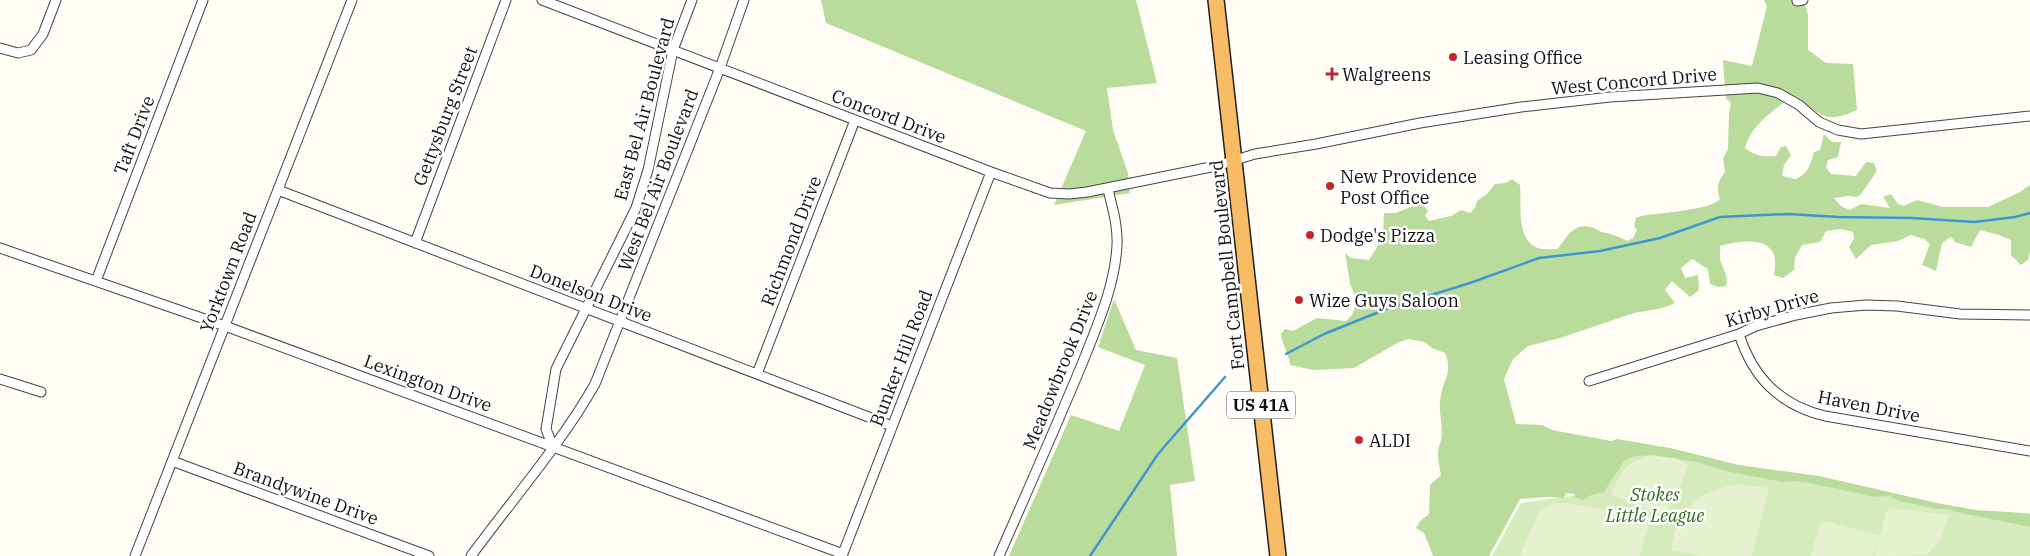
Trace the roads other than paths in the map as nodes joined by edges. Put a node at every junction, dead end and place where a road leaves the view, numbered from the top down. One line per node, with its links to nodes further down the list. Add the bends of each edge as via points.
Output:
1 (56, 0): 11 (street, via 43,34 31,50 18,53)
2 (203, 0): 22 (street, Taft Drive)
3 (352, 0): 19 (street, Yorktown Road)
4 (506, 0): 20 (street, Gettysburg Street)
5 (542, 0): 12 (street, Concord Drive)
6 (692, 0): 12 (street, East Bel Air Boulevard)
7 (744, 0): 13 (street, West Bel Air Boulevard)
8 (1216, 0): 16 (highway, Fort Campbell Boulevard / US 41A)
9 (1803, 0): 10 (street)
10 (1797, 1)
11 (0, 48)
12 (673, 50): 13 (street, Concord Drive); 23 (street, East Bel Air Boulevard, via 648,170 636,208)
13 (720, 68): 15 (street, Concord Drive); 25 (street, West Bel Air Boulevard)
14 (2030, 116): 16 (street, West Concord Drive, via 1862,134 1838,130 1819,122 1778,93 1758,88 1655,93 1437,120)
15 (855, 120): 17 (street, Concord Drive); 28 (street, Richmond Drive)
16 (1234, 160): 18 (street, Concord Drive); 41 (highway, Fort Campbell Boulevard / US 41A)
17 (991, 172): 18 (street, Concord Drive, via 1050,192 1069,194); 32 (street, Bunker Hill Road)
18 (1108, 189): 40 (street, Meadowbrook Drive, via 1116,221 1117,244 1105,303 1063,411)
19 (278, 190): 20 (street, Donelson Drive); 26 (street, Yorktown Road)
20 (415, 243): 23 (street, Donelson Drive)
21 (0, 248): 22 (street, Lexington Drive)
22 (96, 281): 26 (street, Lexington Drive)
23 (585, 308): 25 (street, Donelson Drive); 33 (street, East Bel Air Boulevard, via 554,378 546,429)
24 (2030, 316): 27 (street, Kirby Drive, via 1960,314 1866,305 1796,315)
25 (620, 322): 28 (street, Donelson Drive); 33 (street, West Bel Air Boulevard, via 595,384 579,413)
26 (225, 326): 33 (street, Lexington Drive); 35 (street, Yorktown Road)
27 (1739, 334): 30 (street, Kirby Drive); 34 (street, Haven Drive, via 1760,378 1783,398 1804,410 1823,416)
28 (757, 374): 32 (street, Donelson Drive)
29 (0, 379): 31 (street)
30 (1589, 381)
31 (41, 392)
32 (892, 426): 36 (street, Bunker Hill Road)
33 (553, 447): 36 (street, Lexington Drive); 39 (street, West Bel Air Boulevard)
34 (2030, 451)
35 (172, 461): 37 (street, Yorktown Road); 38 (street, Brandywine Drive)
36 (842, 555)
37 (135, 556)
38 (429, 556)
39 (471, 556)
40 (999, 556)
41 (1278, 556)

